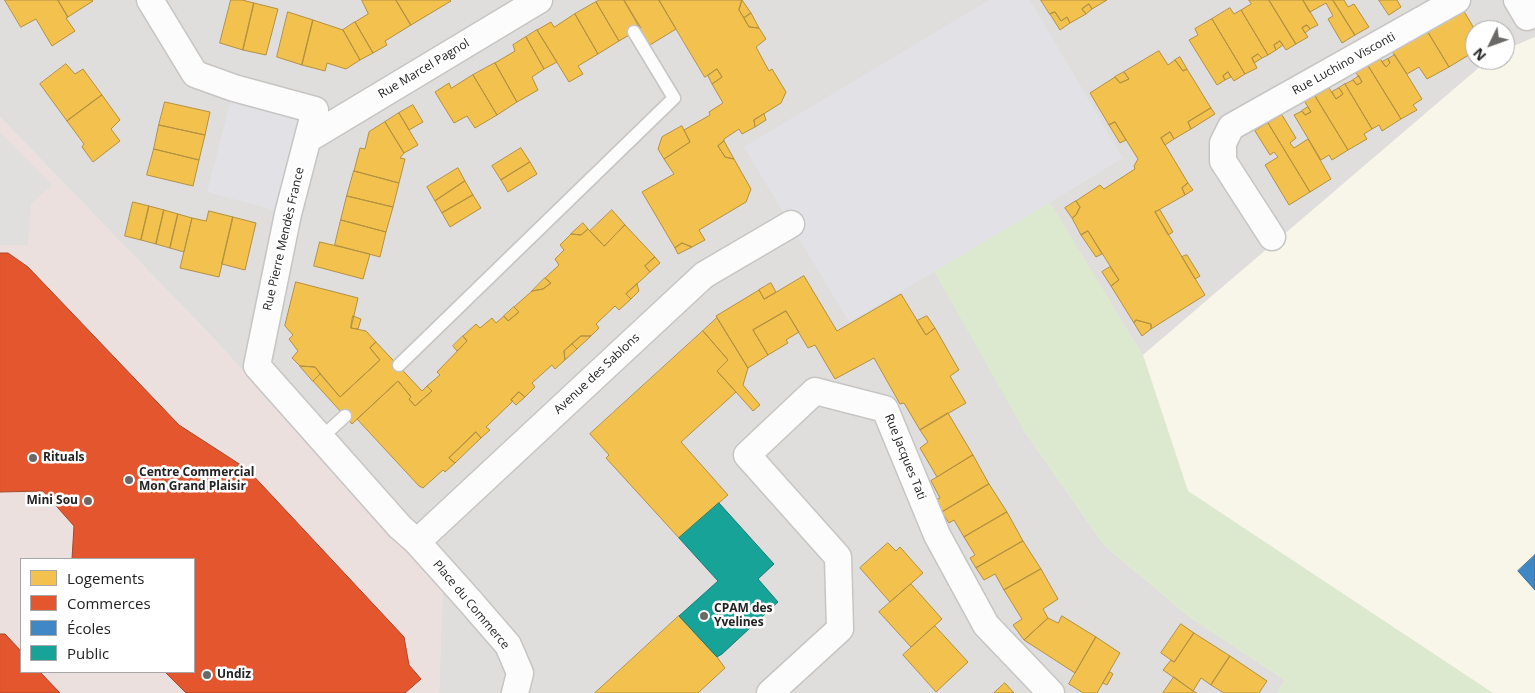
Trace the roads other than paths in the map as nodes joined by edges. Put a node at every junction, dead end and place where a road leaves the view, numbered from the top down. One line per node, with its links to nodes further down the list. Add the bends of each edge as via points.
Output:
1 (150, 0): 7 (street, Rue Pierre Mendès France, via 195,74 315,110)
2 (540, 0): 7 (street, Rue Marcel Pagnol)
3 (1457, 0): 9 (street, Rue Luchino Visconti, via 1231,127 1223,143 1223,161)
4 (1517, 0): 5 (street, via 1527,17)
5 (1535, 12)
6 (634, 32): 10 (lane, via 674,98)
7 (308, 139): 12 (street, Rue Pierre Mendès France, via 288,214 257,366)
8 (791, 224): 13 (street, Avenue des Sablons, via 704,275)
9 (1272, 237)
10 (399, 366)
11 (345, 416): 12 (lane)
12 (321, 438): 13 (street, Rue Pierre Mendès France)
13 (408, 535): 14 (street, Place du Commerce, via 508,645 520,673)
14 (515, 693)
15 (770, 693): 16 (street, Rue Jacques Tati, via 840,629 838,557 747,455 815,391 885,410 937,535 986,625)
16 (1051, 693)

